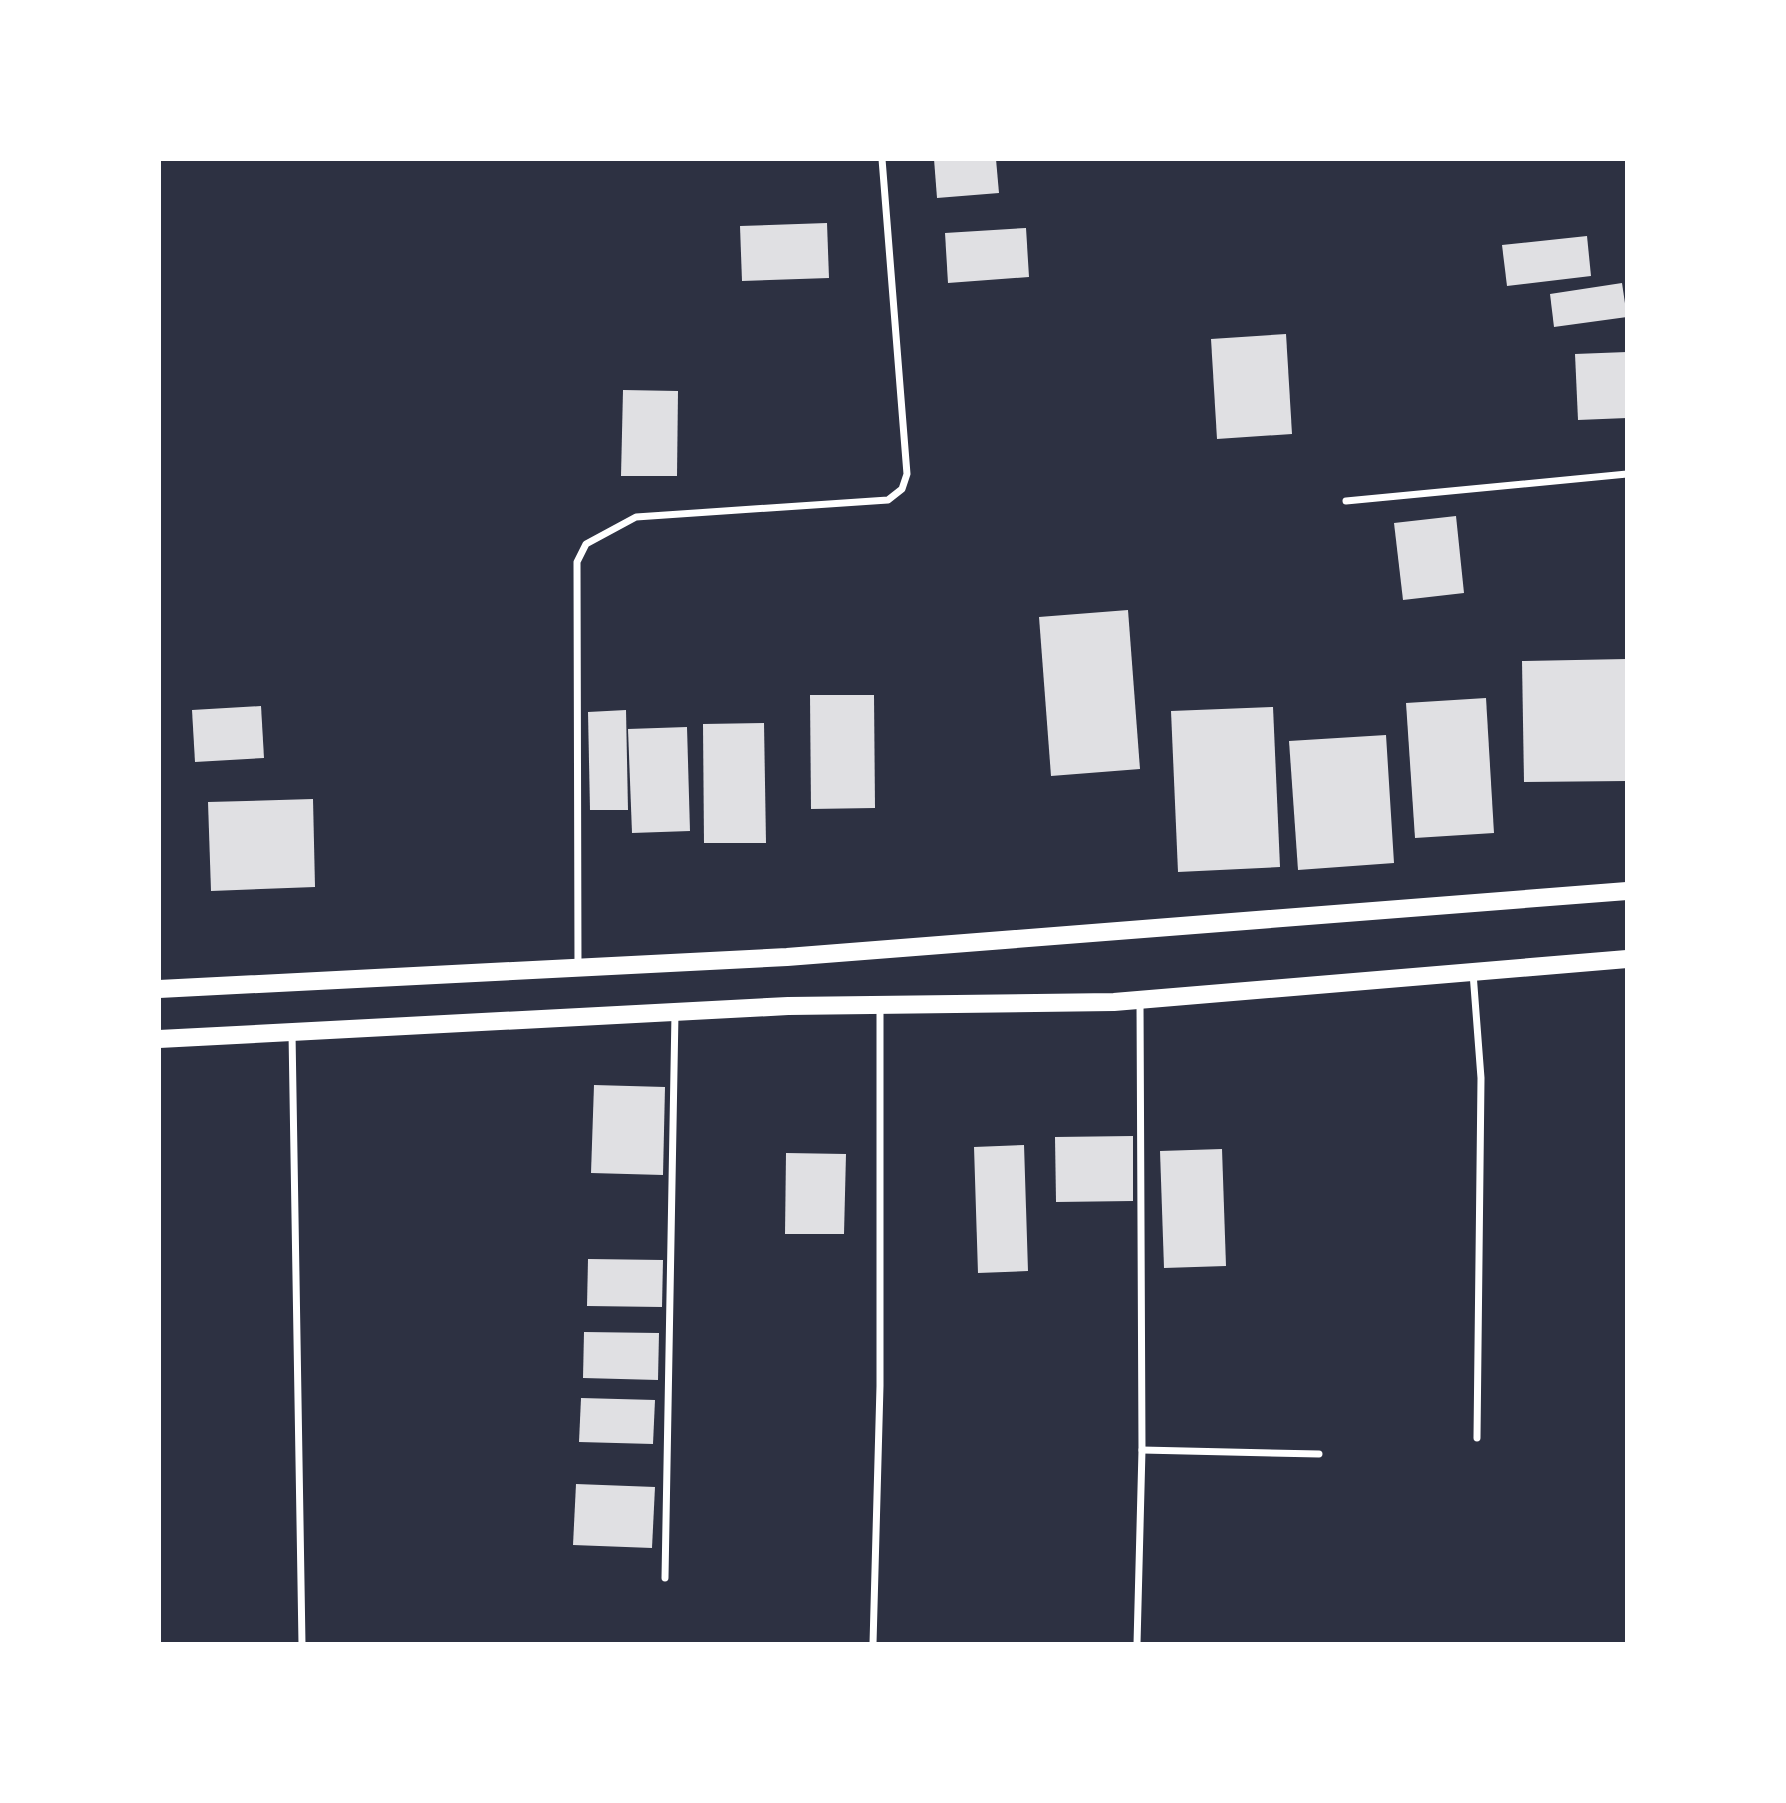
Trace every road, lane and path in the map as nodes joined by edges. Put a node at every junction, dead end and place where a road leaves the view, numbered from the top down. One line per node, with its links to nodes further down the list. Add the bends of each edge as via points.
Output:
1 (882, 159): 6 (street, via 907,474 902,489 888,500 636,517 586,544 578,562)
2 (1627, 474): 3 (street)
3 (1346, 501)
4 (1627, 891): 6 (main road, via 787,957)
5 (1627, 959): 7 (main road)
6 (578, 968): 8 (main road)
7 (1473, 972): 9 (main road); 14 (street, via 1481,1078)
8 (159, 989)
9 (1140, 1000): 10 (main road); 15 (street)
10 (880, 1003): 11 (main road); 19 (street, via 880,1386)
11 (675, 1012): 12 (main road); 17 (street)
12 (292, 1032): 13 (main road); 18 (street)
13 (159, 1039)
14 (1477, 1438)
15 (1142, 1450): 16 (street); 20 (street)
16 (1318, 1454)
17 (665, 1578)
18 (302, 1644)
19 (873, 1644)
20 (1137, 1644)

